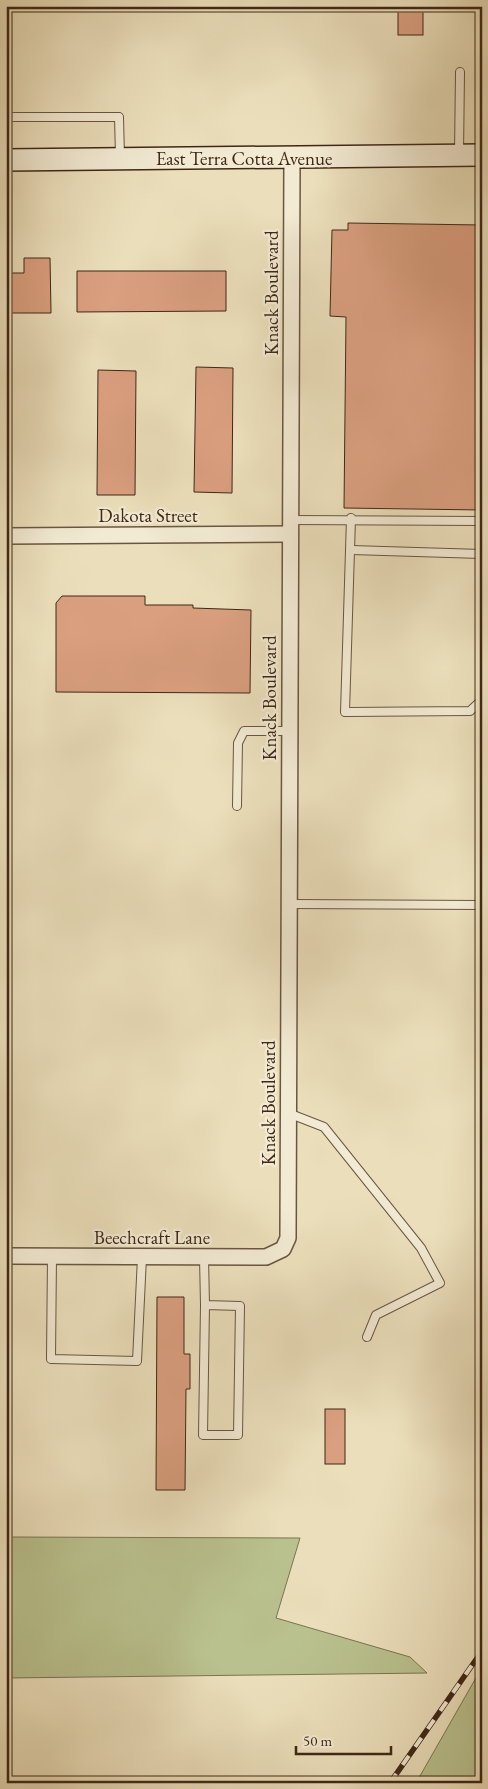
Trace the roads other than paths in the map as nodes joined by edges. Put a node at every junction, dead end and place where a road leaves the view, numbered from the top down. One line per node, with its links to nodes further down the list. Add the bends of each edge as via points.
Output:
1 (460, 72): 3 (lane)
2 (6, 117): 6 (lane, via 119,117)
3 (459, 156): 4 (main road, East Terra Cotta Avenue); 5 (main road, East Terra Cotta Avenue)
4 (482, 156)
5 (292, 157): 6 (main road, East Terra Cotta Avenue); 10 (street, Knack Boulevard)
6 (120, 159): 7 (main road, East Terra Cotta Avenue)
7 (6, 160)
8 (351, 518): 9 (lane); 10 (lane); 12 (lane)
9 (482, 521)
10 (290, 527): 11 (street, Dakota Street); 15 (street, Knack Boulevard)
11 (6, 536)
12 (351, 550): 13 (lane); 14 (lane, via 346,712 470,711)
13 (482, 554)
14 (482, 700)
15 (289, 730): 16 (lane, via 244,731 238,743); 17 (street, Knack Boulevard)
16 (237, 806)
17 (289, 904): 18 (lane); 19 (street, Knack Boulevard)
18 (482, 905)
19 (288, 1113): 20 (street, Knack Boulevard); 26 (lane, via 324,1127 421,1248 440,1283 376,1315)
20 (288, 1238): 24 (street, Beechcraft Lane, via 283,1249 266,1258)
21 (6, 1256): 22 (street, Beechcraft Lane)
22 (52, 1256): 23 (street, Beechcraft Lane); 23 (lane, via 50,1359 137,1361)
23 (142, 1257): 24 (street, Beechcraft Lane)
24 (204, 1257): 25 (lane)
25 (205, 1305): 25 (lane, via 240,1306 238,1435 203,1435)
26 (367, 1337)

